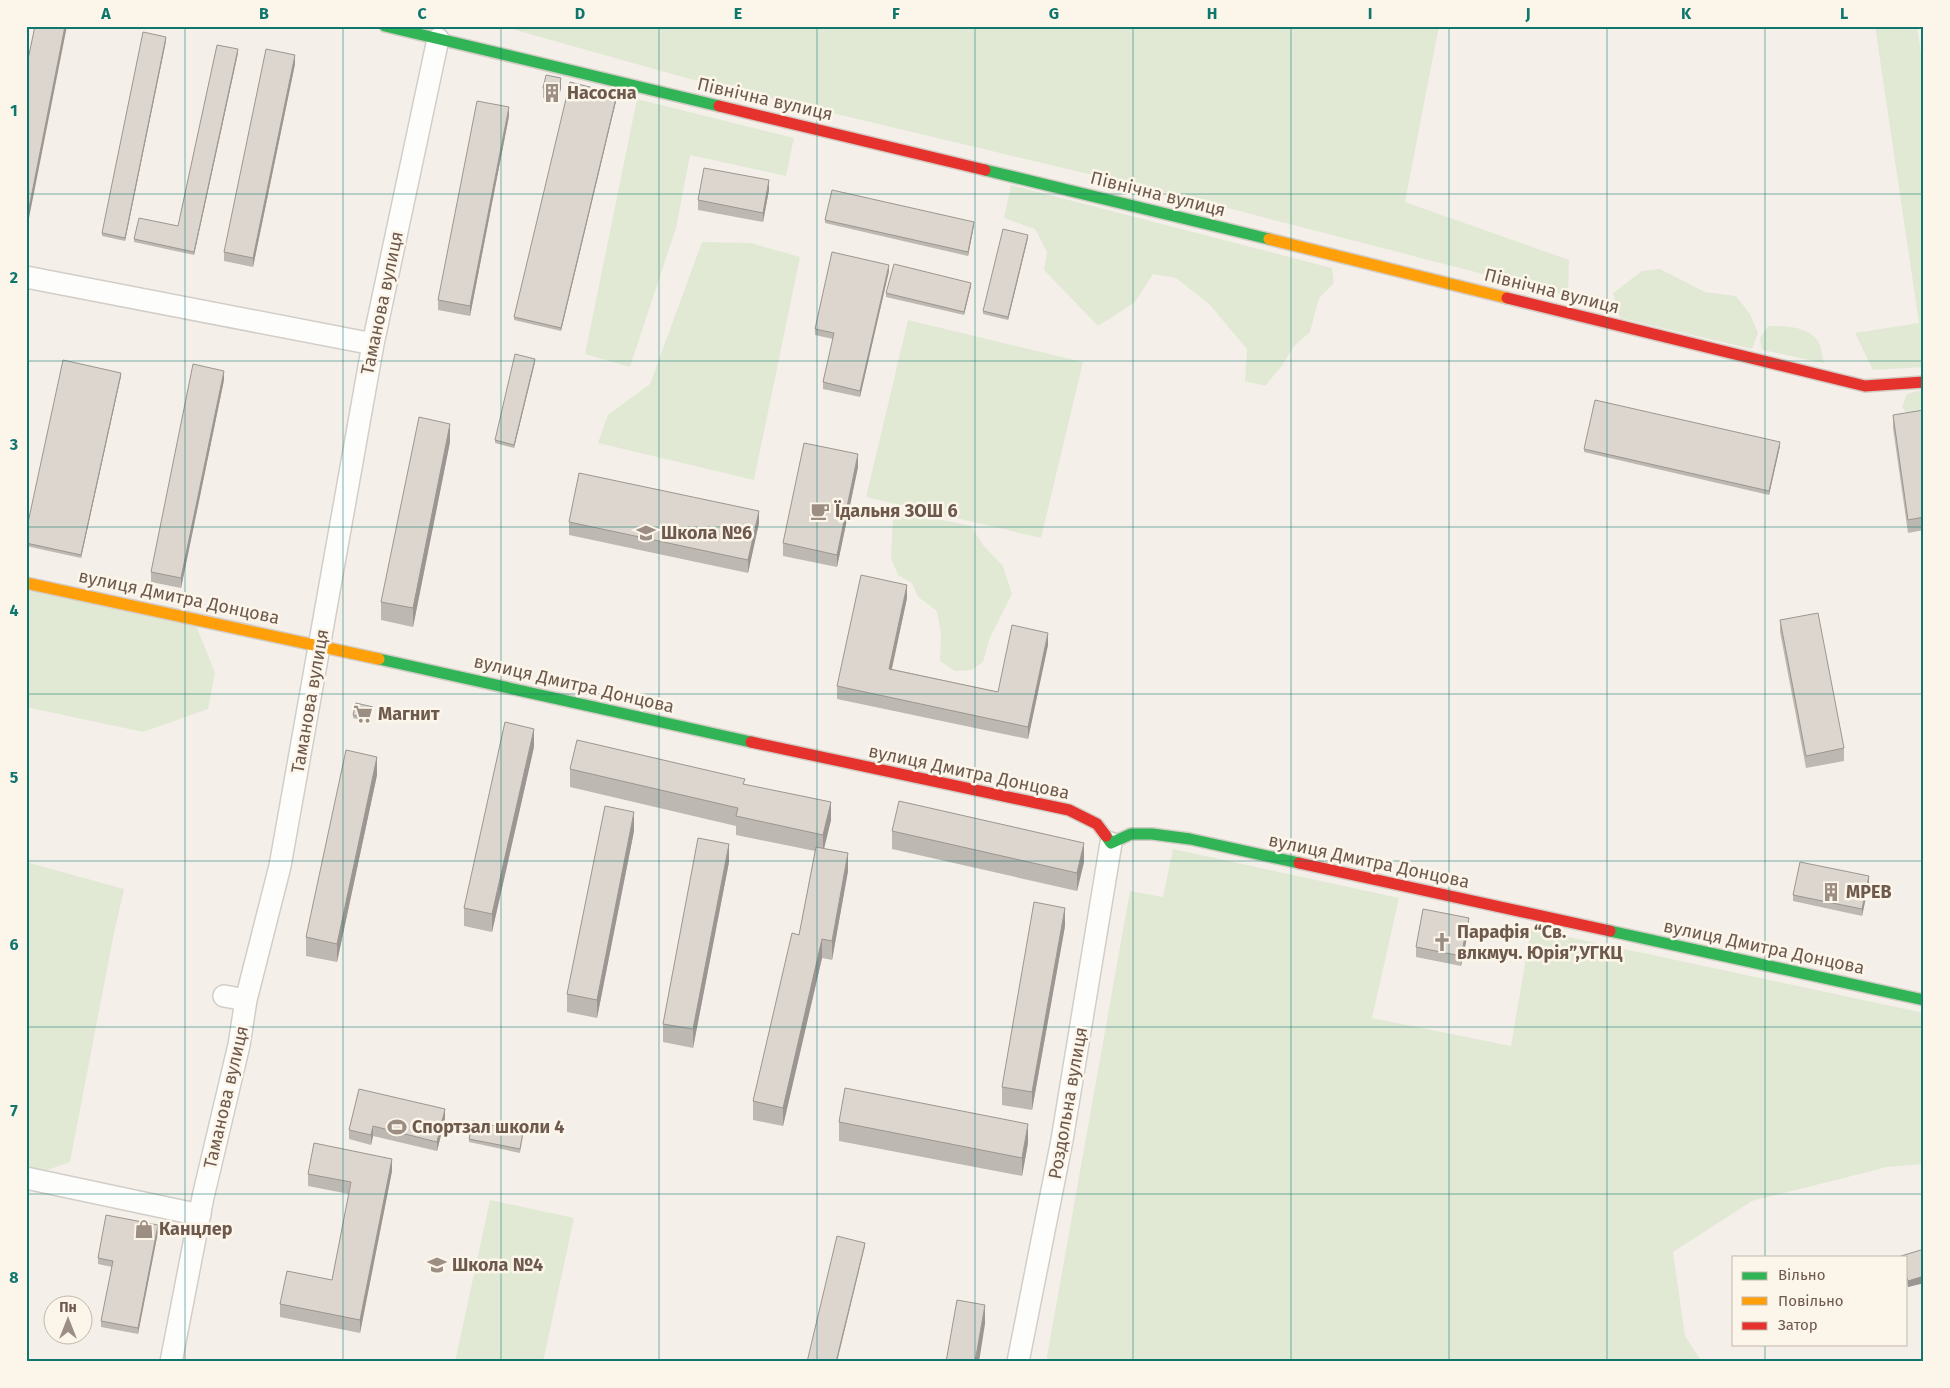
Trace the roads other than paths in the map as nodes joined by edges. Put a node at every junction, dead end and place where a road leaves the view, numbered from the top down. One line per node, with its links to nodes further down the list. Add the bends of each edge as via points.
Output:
1 (385, 26): 2 (street, Північна вулиця)
2 (438, 39): 4 (street, Таманова вулиця); 5 (street, Північна вулиця, via 1103,198 1865,386)
3 (26, 277): 4 (street)
4 (373, 344): 7 (street, Таманова вулиця)
5 (1924, 382)
6 (26, 583): 7 (street, вулиця Дмитра Донцова)
7 (320, 645): 8 (street, вулиця Дмитра Донцова, via 881,772 1069,810 1096,824); 10 (street, Таманова вулиця, via 280,866)
8 (1111, 843): 11 (street, вулиця Дмитра Донцова, via 1131,834 1190,840); 15 (street, Роздольна вулиця, via 1060,1149)
9 (224, 996): 10 (street)
10 (246, 1000): 13 (street, Таманова вулиця, via 239,1045)
11 (1924, 1000)
12 (26, 1178): 13 (street)
13 (200, 1215): 14 (street, Таманова вулиця)
14 (171, 1362)
15 (1018, 1362)

